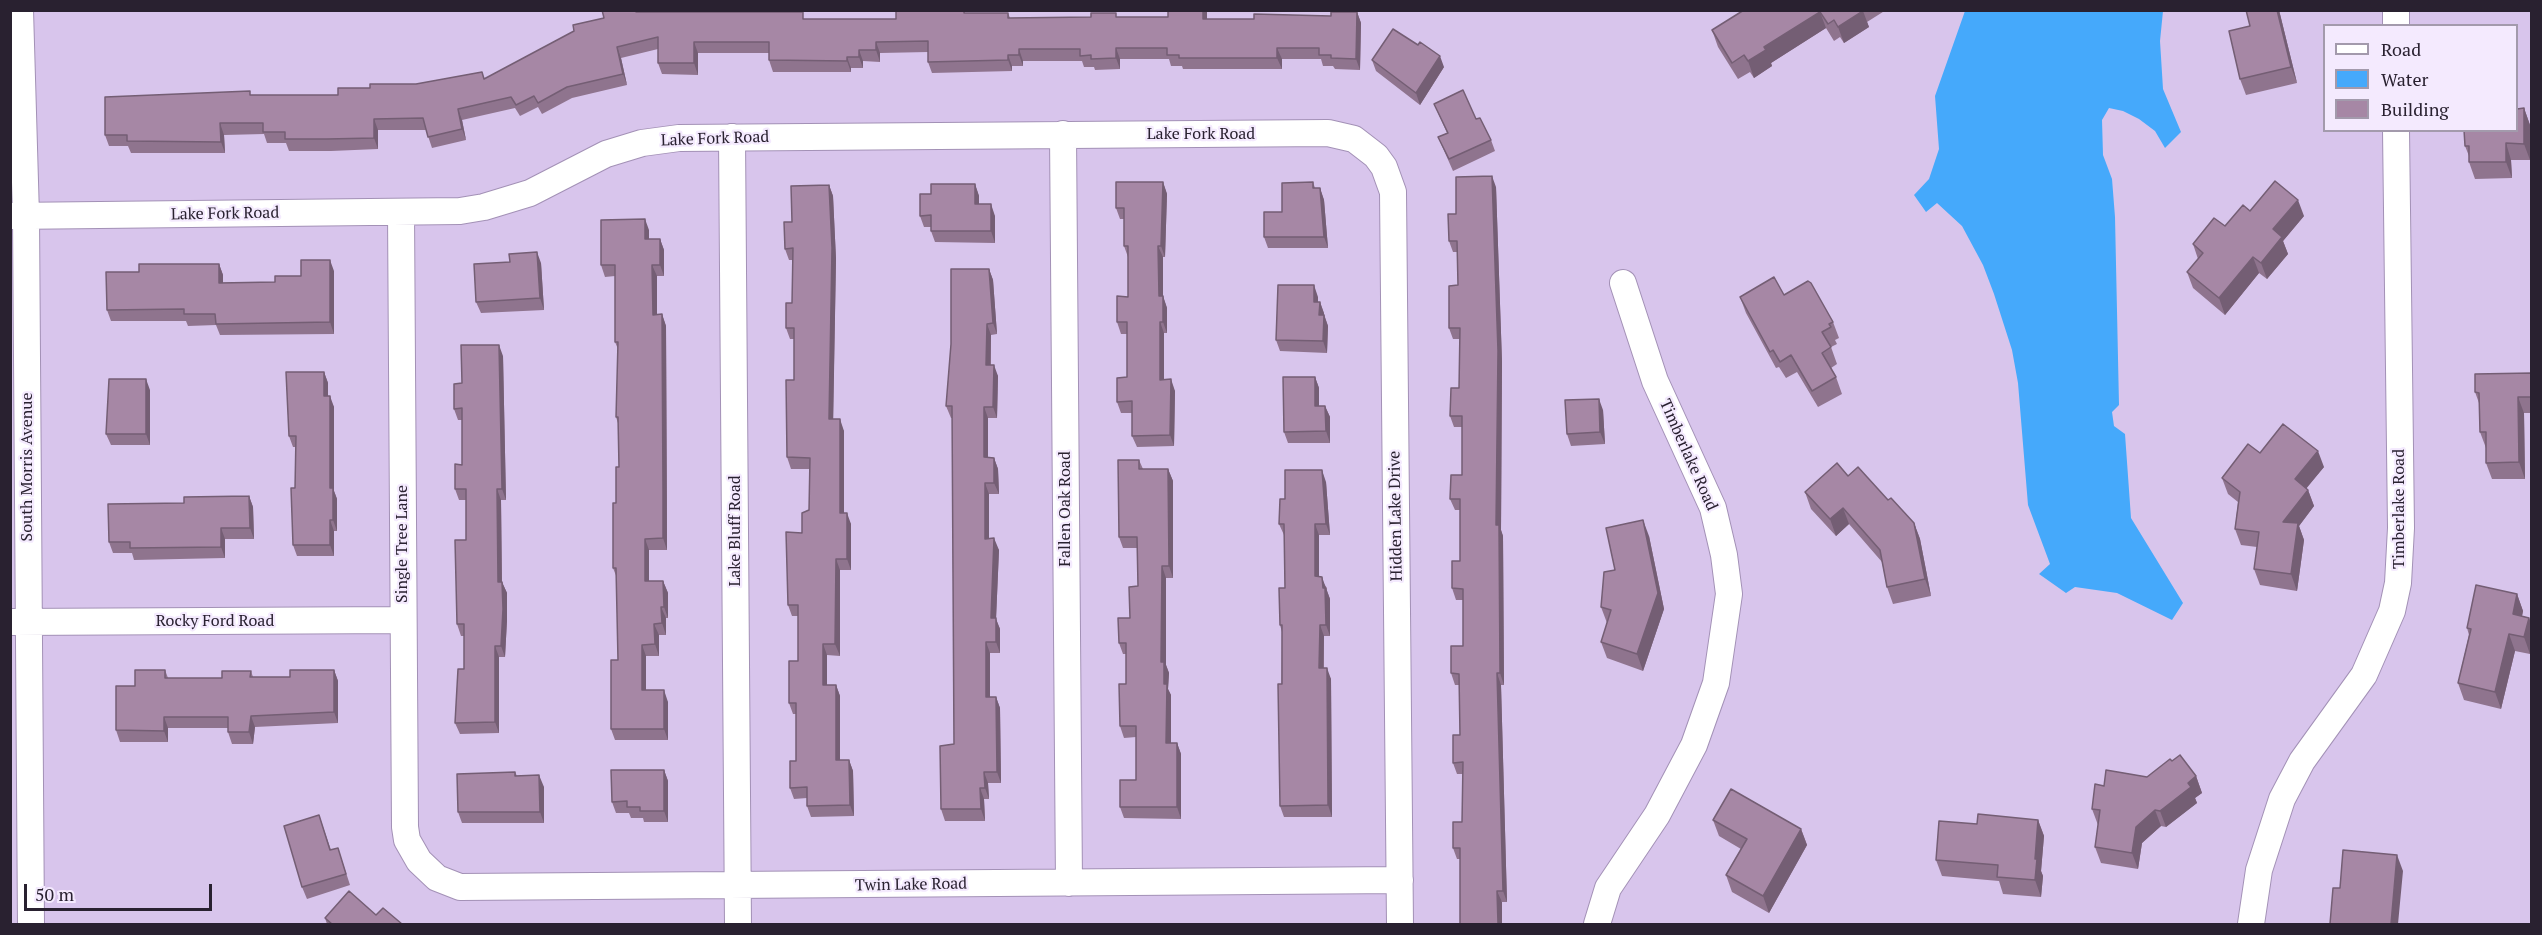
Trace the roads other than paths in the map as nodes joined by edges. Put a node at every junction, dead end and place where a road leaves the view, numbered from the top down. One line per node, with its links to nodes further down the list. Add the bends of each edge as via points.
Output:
1 (20, 10): 7 (street, South Morris Avenue)
2 (2396, 132): 19 (street, Timberlake Road, via 2401,528 2398,583 2386,630 2364,675 2308,752 2282,799 2259,870)
3 (1063, 134): 4 (street, Lake Fork Road); 5 (street, Lake Fork Road, via 1328,133 1354,139); 13 (street, Fallen Oak Road)
4 (732, 137): 6 (street, Lake Fork Road, via 642,143 606,154 507,201 460,211); 14 (street, Lake Bluff Road)
5 (1376, 156): 12 (street, Hidden Lake Drive, via 1393,192)
6 (401, 212): 7 (street, Lake Fork Road); 9 (street, Single Tree Lane)
7 (18, 216): 10 (street, South Morris Avenue)
8 (1623, 283): 18 (street, Timberlake Road, via 1655,381 1713,508 1725,555 1729,594 1716,683 1694,745 1657,815 1608,888)
9 (403, 620): 10 (street, Rocky Ford Road); 11 (street, Single Tree Lane, via 405,827 412,851)
10 (19, 622): 15 (street, South Morris Avenue)
11 (426, 870): 14 (street, Twin Lake Road, via 460,887)
12 (1400, 880): 13 (street, Twin Lake Road); 17 (street, Hidden Lake Drive)
13 (1069, 883): 14 (street, Twin Lake Road)
14 (738, 887): 16 (street, Lake Bluff Road)
15 (31, 924)
16 (738, 924)
17 (1400, 924)
18 (1597, 924)
19 (2251, 924)

